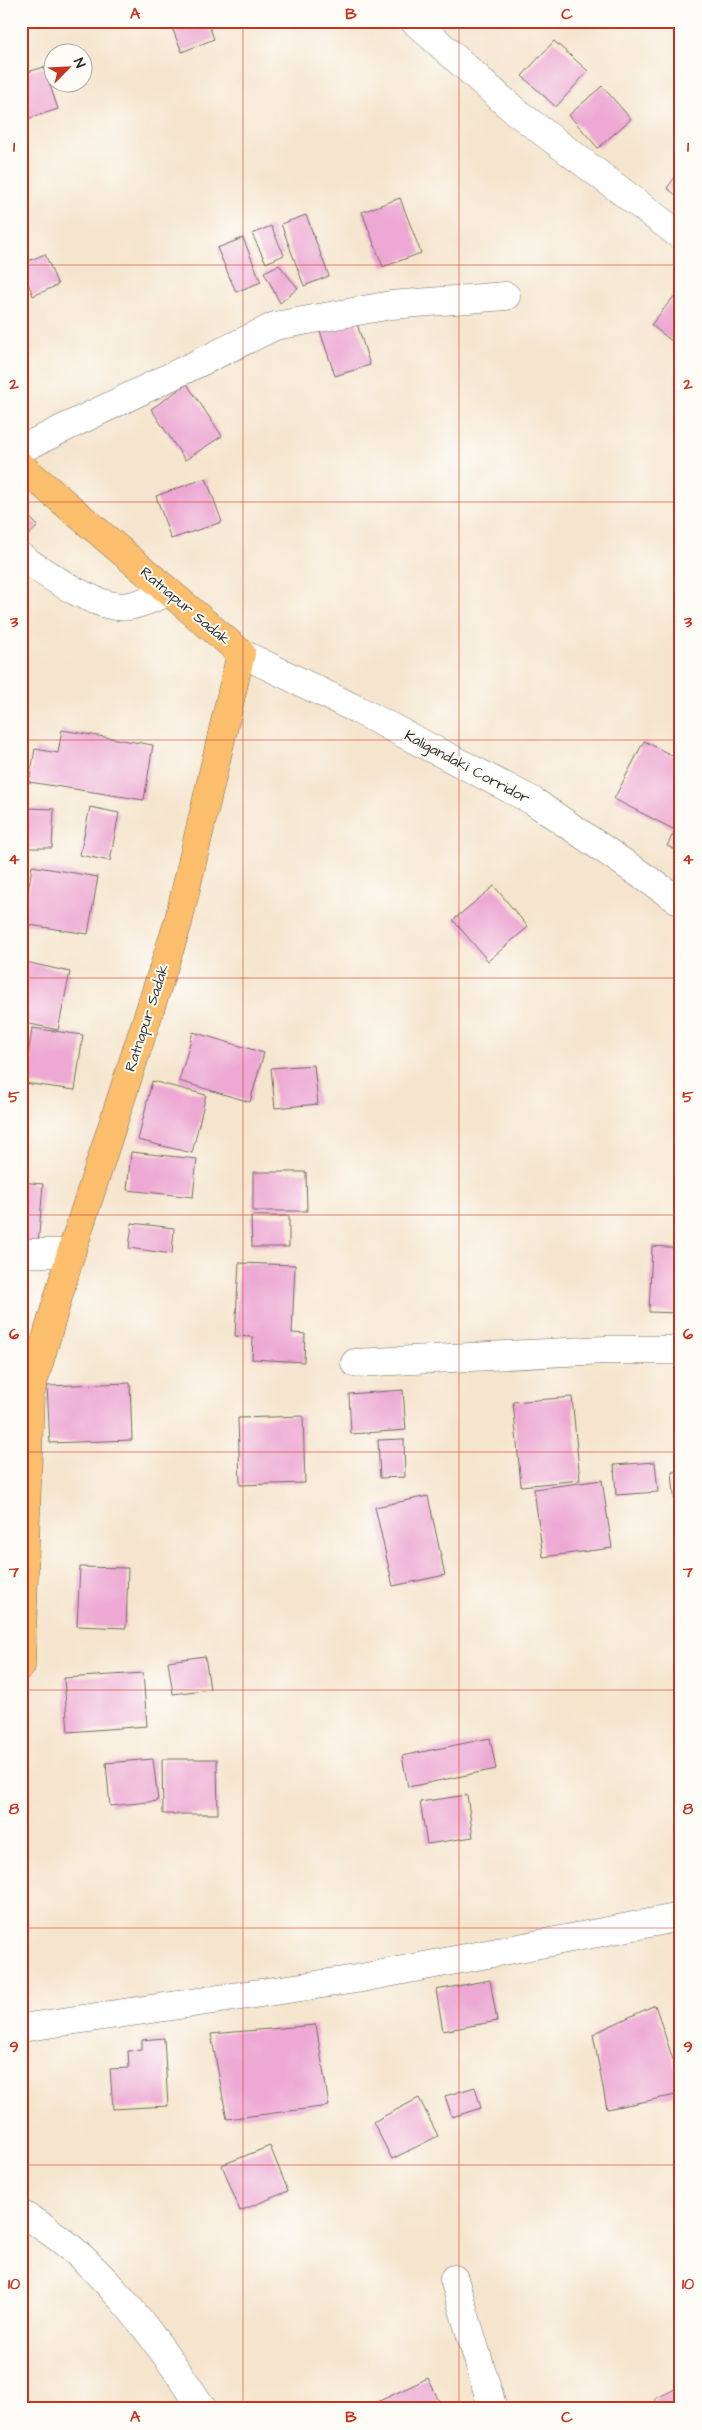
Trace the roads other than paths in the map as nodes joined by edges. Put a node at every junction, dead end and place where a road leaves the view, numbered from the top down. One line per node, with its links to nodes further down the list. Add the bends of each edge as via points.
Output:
1 (414, 21): 2 (street, via 515,112)
2 (681, 236)
3 (506, 296): 4 (street, via 391,305 275,326)
4 (21, 449)
5 (21, 466): 7 (main road, Ratnapur Sadak)
6 (21, 557): 7 (street, via 59,583 112,607 128,606)
7 (169, 592): 8 (main road, Ratnapur Sadak)
8 (241, 653): 9 (street, Kaligandaki Corridor, via 533,801); 11 (main road, Ratnapur Sadak, via 178,923)
9 (681, 902)
10 (21, 1253): 11 (street)
11 (71, 1253): 14 (main road, Ratnapur Sadak, via 30,1394)
12 (681, 1350): 13 (street, via 605,1350)
13 (355, 1363)
14 (21, 1666)
15 (681, 1917): 16 (street, via 356,1978)
16 (21, 2028)
17 (21, 2214): 19 (street, via 44,2225 115,2289)
18 (454, 2279): 20 (street)
19 (204, 2409)
20 (493, 2409)

